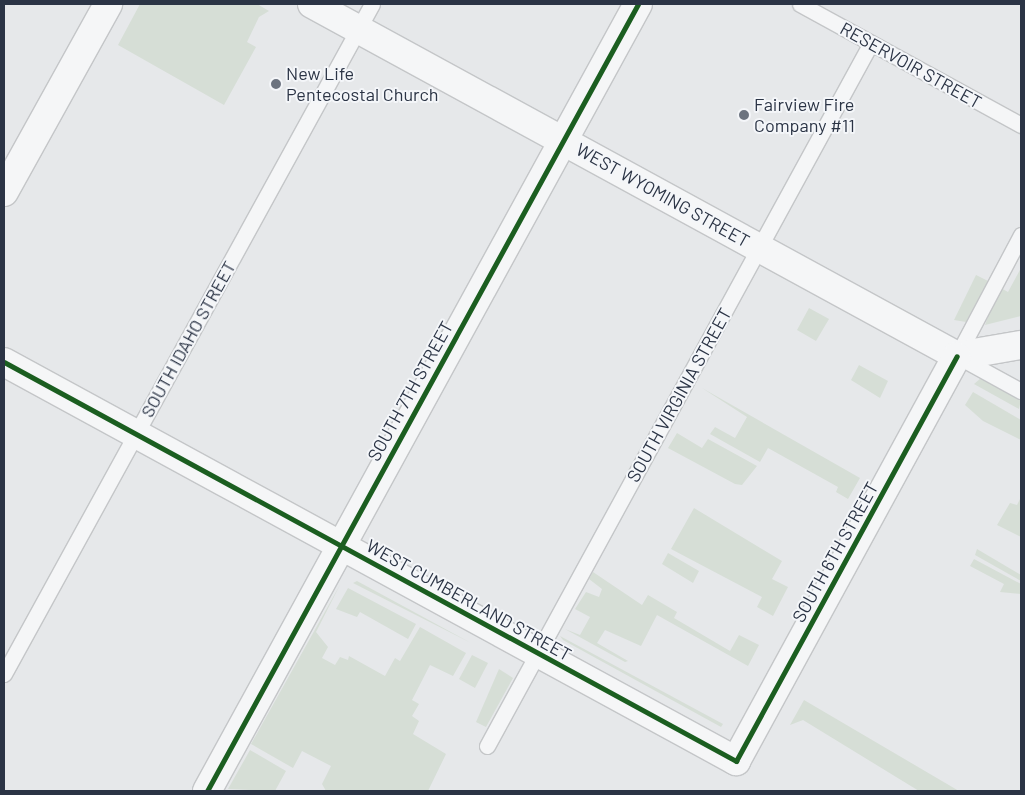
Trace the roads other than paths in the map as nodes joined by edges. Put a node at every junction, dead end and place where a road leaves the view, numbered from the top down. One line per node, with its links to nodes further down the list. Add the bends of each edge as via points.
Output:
1 (108, 4): 10 (street)
2 (312, 4): 6 (street, WEST WYOMING STREET)
3 (372, 4): 6 (lane, SOUTH IDAHO STREET)
4 (638, 4): 9 (street, SOUTH 7TH STREET)
5 (800, 4): 7 (lane, RESERVOIR STREET)
6 (358, 29): 9 (street, WEST WYOMING STREET); 17 (lane, SOUTH IDAHO STREET)
7 (871, 43): 8 (lane, RESERVOIR STREET); 12 (lane, SOUTH VIRGINIA STREET)
8 (1021, 126)
9 (563, 141): 12 (street, WEST WYOMING STREET); 18 (street, SOUTH 7TH STREET)
10 (4, 192)
11 (1020, 242): 14 (lane)
12 (759, 248): 14 (street, WEST WYOMING STREET); 19 (lane, SOUTH VIRGINIA STREET)
13 (1021, 345): 14 (street)
14 (957, 356): 16 (lane); 22 (street, SOUTH 6TH STREET)
15 (4, 362): 17 (street, WEST CUMBERLAND STREET)
16 (1021, 391)
17 (136, 433): 18 (street, WEST CUMBERLAND STREET); 20 (lane, SOUTH IDAHO STREET)
18 (341, 546): 19 (street, WEST CUMBERLAND STREET); 23 (street, SOUTH 7TH STREET)
19 (538, 653): 21 (lane, SOUTH VIRGINIA STREET); 22 (street, WEST CUMBERLAND STREET)
20 (4, 674)
21 (487, 746)
22 (736, 761)
23 (206, 791)

